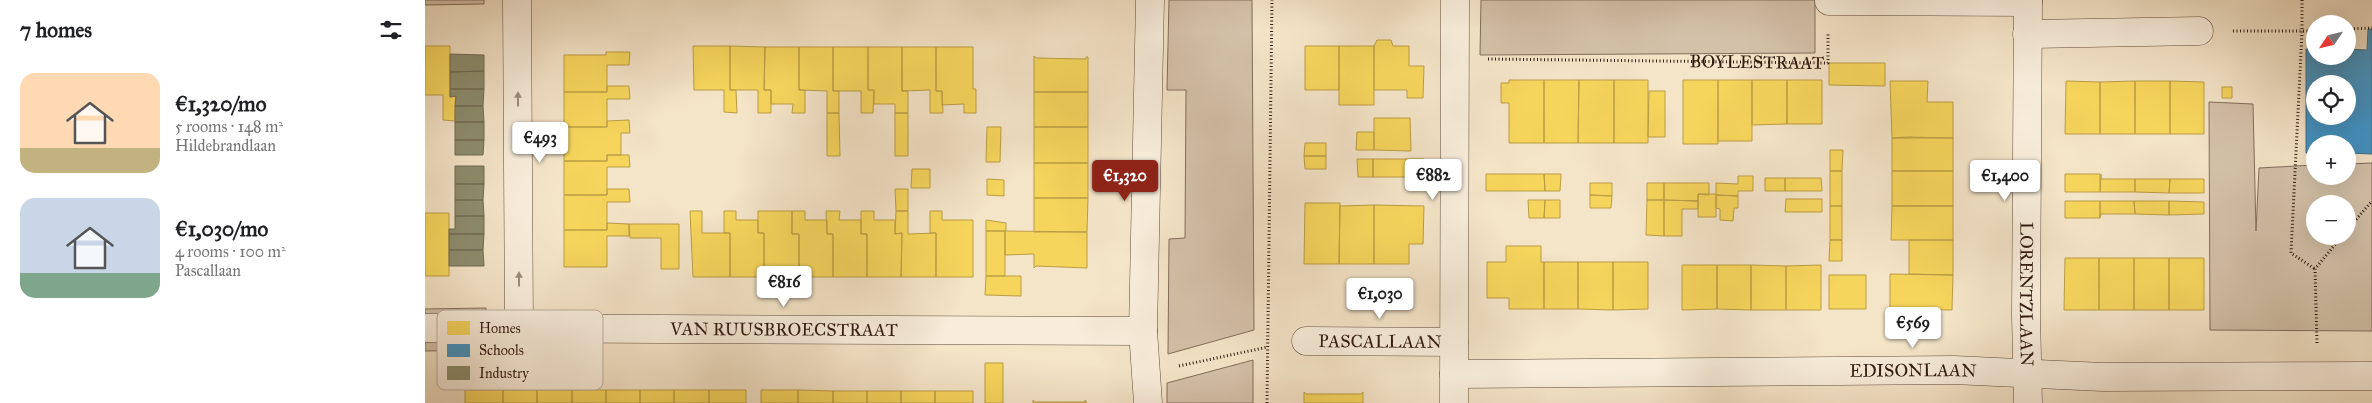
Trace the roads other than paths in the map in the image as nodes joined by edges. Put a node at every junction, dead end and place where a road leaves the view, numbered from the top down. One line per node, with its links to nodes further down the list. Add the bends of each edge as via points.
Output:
1 (517, 0): 8 (street, one-way to 1)
2 (1150, 0): 10 (street)
3 (1455, 0): 12 (street, PASCALLAAN)
4 (1829, 1): 5 (street)
5 (2028, 1): 7 (street, LORENTZLAAN)
6 (2199, 31): 7 (street)
7 (2027, 34): 14 (street, LORENTZLAAN)
8 (519, 310)
9 (603, 328): 10 (street, VAN RUUSBROECSTRAAT)
10 (1143, 331): 16 (street)
11 (1306, 341): 12 (street, PASCALLAAN)
12 (1454, 342): 13 (street, PASCALLAAN)
13 (1454, 374): 14 (street, EDISONLAAN, via 1954,370); 17 (street, PASCALLAAN)
14 (2028, 374): 15 (street, EDISONLAAN, via 2103,377); 18 (street, LORENTZLAAN)
15 (2372, 376)
16 (1148, 403)
17 (1454, 403)
18 (2028, 403)

